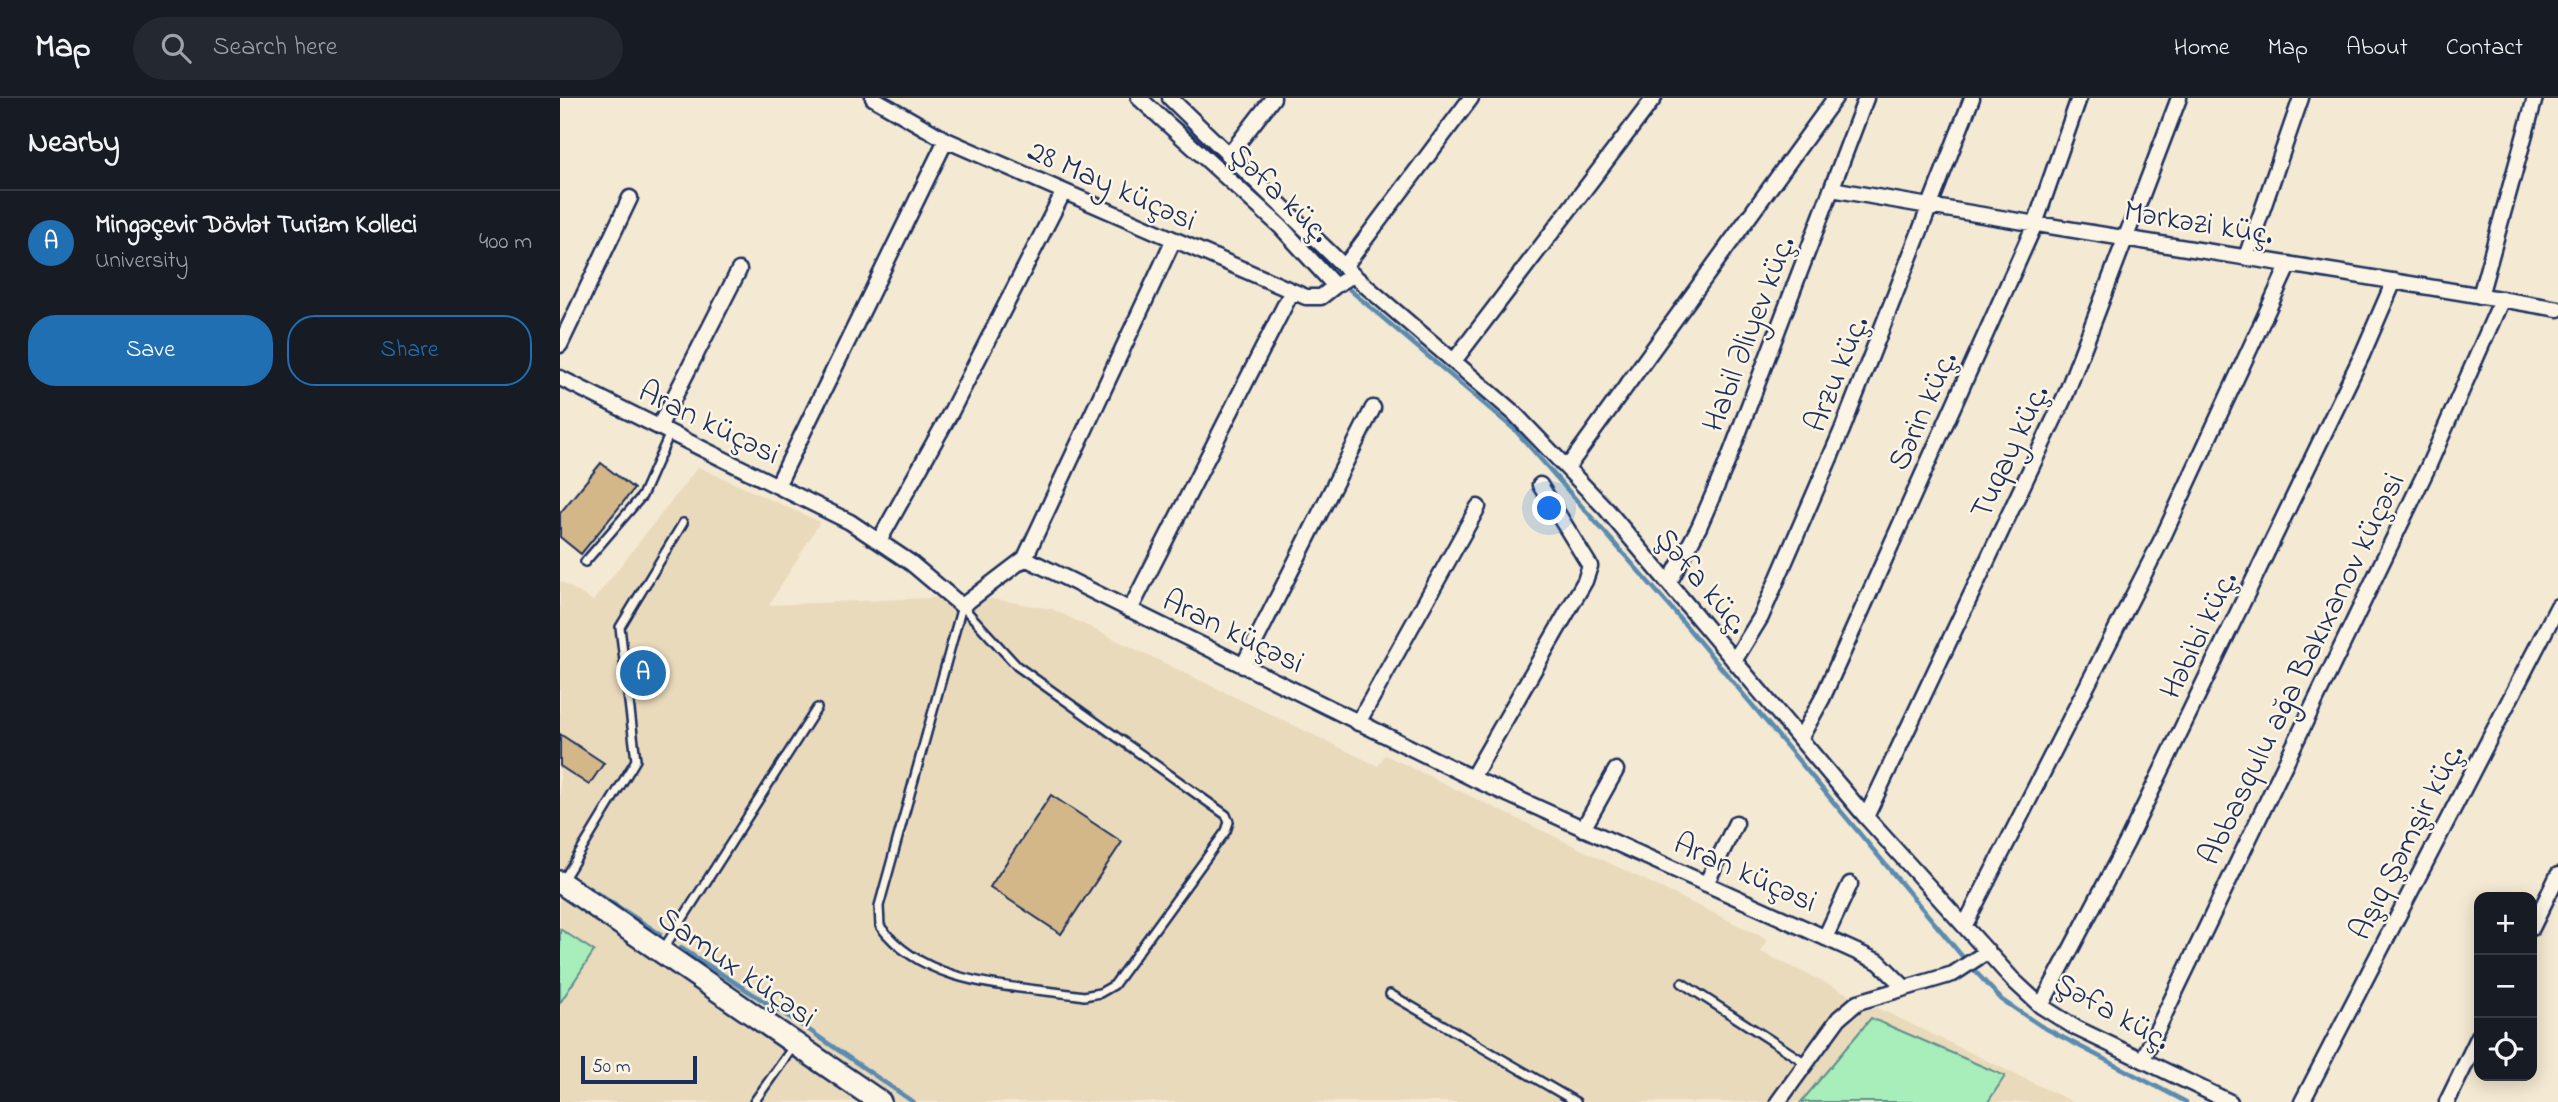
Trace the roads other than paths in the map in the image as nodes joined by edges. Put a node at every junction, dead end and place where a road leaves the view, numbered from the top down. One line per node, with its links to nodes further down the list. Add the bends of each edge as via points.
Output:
1 (873, 98): 14 (street, 28 May küçəsi)
2 (1139, 98): 28 (street, Şəfa küç., via 1281,227)
3 (1170, 98): 15 (street)
4 (1273, 98): 15 (street)
5 (1471, 98): 26 (street)
6 (1654, 98): 34 (street)
7 (1835, 98): 38 (street)
8 (1866, 98): 16 (street, Habil Əliyev küç.)
9 (1972, 98): 19 (street, Arzu küç.)
10 (2079, 98): 20 (street, Sərin küç.)
11 (2179, 98): 21 (street, Tuqay küç.)
12 (2301, 98): 23 (street)
13 (2535, 98): 30 (street)
14 (946, 140): 17 (street, 28 May küçəsi); 40 (street)
15 (1229, 155): 26 (street)
16 (1832, 189): 19 (street, Mərkəzi küç.); 46 (street, Habil Əliyev küç., via 1729,458)
17 (1063, 193): 22 (street, 28 May küçəsi); 43 (street)
18 (630, 198): 33 (street)
19 (1931, 207): 20 (street, Mərkəzi küç.); 50 (street, Arzu küç., via 1832,455 1761,617)
20 (2035, 224): 21 (street, Mərkəzi küç.); 54 (street, Sərin küç.)
21 (2126, 237): 23 (street, Mərkəzi küç.); 57 (street, Tuqay küç., via 2066,394)
22 (1173, 241): 29 (street, 28 May küçəsi); 44 (street)
23 (2246, 257): 24 (street, Mərkəzi küç.)
24 (2289, 264): 27 (street, Mərkəzi küç.); 65 (street, via 2163,537)
25 (739, 270): 37 (street)
26 (1349, 270): 28 (street, Şəfa küç.); 34 (street, Şəfa küç.)
27 (2394, 281): 30 (street, Mərkəzi küç.); 72 (street, Həbibi küç., via 2127,842)
28 (1335, 286): 29 (street, 28 May küçəsi, via 1314,298)
29 (1292, 291): 49 (street)
30 (2480, 296): 31 (street, Mərkəzi küç.)
31 (2502, 299): 32 (street, Mərkəzi küç.); 75 (street, Abbasqulu ağa Bakıxanov küçəsi, via 2427,467)
32 (2558, 309)
33 (560, 345)
34 (1454, 361): 38 (street, Şəfa küç.)
35 (560, 378): 37 (street, Aran küçəsi)
36 (1373, 408): 51 (street)
37 (664, 430): 40 (street, Aran küçəsi); 45 (lane, via 642,496)
38 (1567, 468): 46 (street, Şəfa küç.)
39 (1540, 485): 56 (street, via 1590,566)
40 (777, 486): 43 (street, Aran küçəsi)
41 (1478, 507): 53 (street)
42 (683, 523): 61 (lane, via 620,626 636,760)
43 (879, 541): 48 (street, Aran küçəsi)
44 (1025, 558): 48 (street); 49 (street, Aran küçəsi)
45 (585, 562)
46 (1669, 583): 50 (street, Şəfa küç.)
47 (2558, 606): 82 (street, Aşıq Şəmşir küç.)
48 (961, 607): 48 (lane, via 878,906 880,926 915,960 950,975 1084,996 1100,993 1114,985 1229,822 1226,815 1017,666)
49 (1130, 610): 51 (street, Aran küçəsi)
50 (1734, 661): 54 (street, Şəfa küç.)
51 (1243, 666): 53 (street, Aran küçəsi)
52 (817, 708): 68 (lane)
53 (1358, 723): 56 (street, Aran küçəsi)
54 (1800, 739): 57 (street, Şəfa küç.)
55 (1616, 770): 59 (street)
56 (1472, 778): 59 (street, Aran küçəsi)
57 (1866, 817): 65 (street, Şəfa küç.)
58 (1736, 823): 62 (street)
59 (1583, 829): 62 (street, Aran küçəsi)
60 (2558, 875): 64 (street)
61 (561, 882): 68 (main road, Samux küçəsi)
62 (1706, 884): 66 (street, Aran küçəsi)
63 (1850, 884): 66 (street)
64 (2537, 918)
65 (1965, 925): 67 (street, Şəfa küç.)
66 (1825, 938): 70 (street, Aran küçəsi, via 1879,962)
67 (1988, 951): 70 (street, via 1953,974); 72 (street, Şəfa küç.)
68 (662, 952): 73 (main road, Samux küçəsi)
69 (1682, 983): 76 (lane)
70 (1905, 988): 76 (street, via 1858,1002 1839,1018)
71 (1390, 994): 79 (lane)
72 (2041, 1006): 75 (street, Şəfa küç.)
73 (795, 1043): 77 (lane); 78 (main road, Samux küçəsi)
74 (2474, 1046): 83 (street)
75 (2143, 1059): 81 (street, Şəfa küç.)
76 (1807, 1063): 80 (street)
77 (754, 1102)
78 (880, 1102)
79 (1576, 1102)
80 (1778, 1102)
81 (2230, 1102)
82 (2302, 1102)
83 (2447, 1102)

